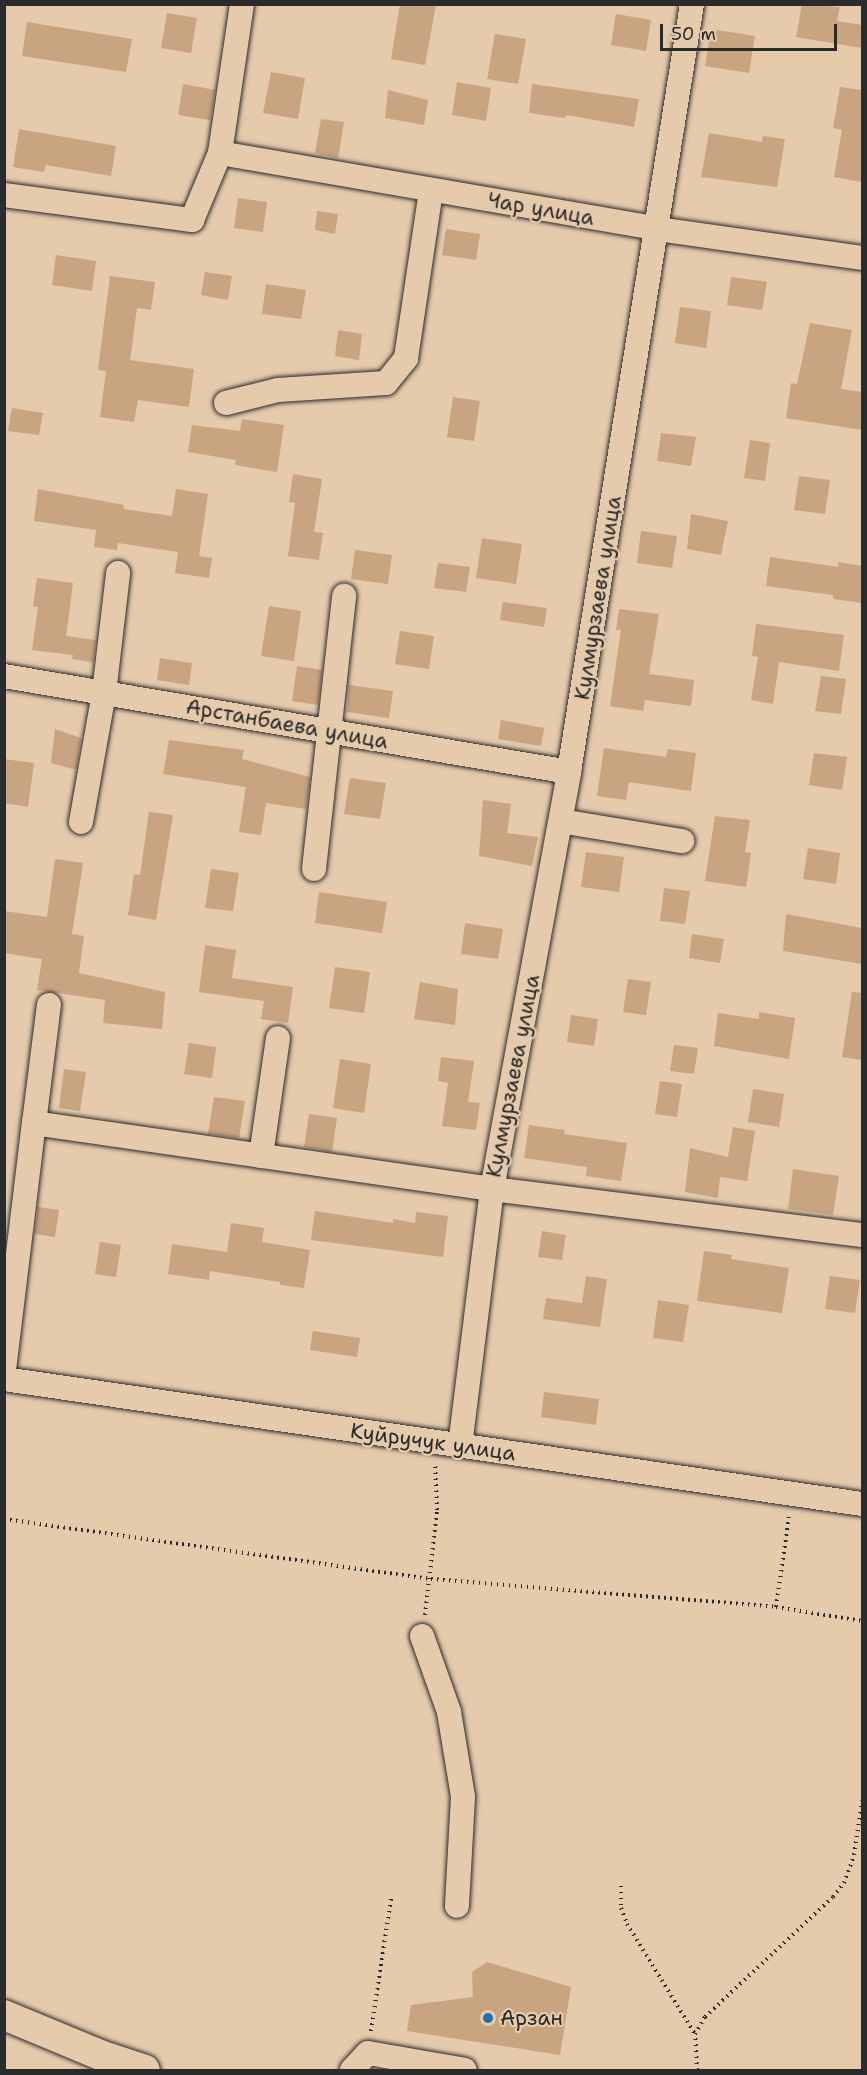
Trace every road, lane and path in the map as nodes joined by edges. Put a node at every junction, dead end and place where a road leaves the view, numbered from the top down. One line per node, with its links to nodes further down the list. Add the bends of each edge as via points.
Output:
1 (242, 4): 3 (street)
2 (692, 4): 6 (street, Кулмурзаева улица)
3 (220, 153): 4 (street, Чар улица); 5 (street, via 192,220)
4 (431, 190): 6 (street, Чар улица); 8 (street, via 406,358 386,383 279,390)
5 (4, 195)
6 (658, 229): 7 (street, Чар улица); 14 (street, Кулмурзаева улица)
7 (862, 258)
8 (226, 403)
9 (118, 573): 12 (street)
10 (344, 596): 13 (street)
11 (4, 676): 12 (street, Арстанбаева улица)
12 (104, 693): 13 (street, Арстанбаева улица); 16 (street)
13 (330, 731): 14 (street, Арстанбаева улица); 18 (street)
14 (569, 772): 15 (street, Кулмурзаева улица)
15 (561, 820): 17 (street); 23 (street, Кулмурзаева улица)
16 (81, 822)
17 (682, 841)
18 (314, 869)
19 (50, 1005): 21 (street)
20 (278, 1038): 22 (street)
21 (34, 1123): 22 (street, Кулмурзаева улица); 25 (street)
22 (261, 1156): 23 (street, Кулмурзаева улица)
23 (492, 1189): 24 (street, Кулмурзаева улица); 28 (street, Кулмурзаева улица)
24 (862, 1235)
25 (4, 1370)
26 (4, 1378): 27 (street, Куйручук улица)
27 (434, 1442): 28 (street, Куйручук улица); 32 (path, via 437,1510)
28 (460, 1446): 29 (street, Куйручук улица)
29 (791, 1496): 30 (street, Куйручук улица); 33 (path)
30 (862, 1504)
31 (4, 1519): 32 (path)
32 (431, 1579): 33 (path); 35 (path)
33 (776, 1607): 34 (path)
34 (862, 1621)
35 (422, 1636): 39 (street, via 448,1712 463,1797)
36 (862, 1801): 41 (path, via 854,1855 844,1883 705,2017)
37 (621, 1886): 41 (path, via 621,1908 627,1924)
38 (391, 1899): 42 (path)
39 (457, 1906)
40 (4, 2016): 43 (main road)
41 (695, 2034): 45 (path)
42 (360, 2062): 44 (street)
43 (145, 2070)
44 (465, 2070)
45 (697, 2070)

